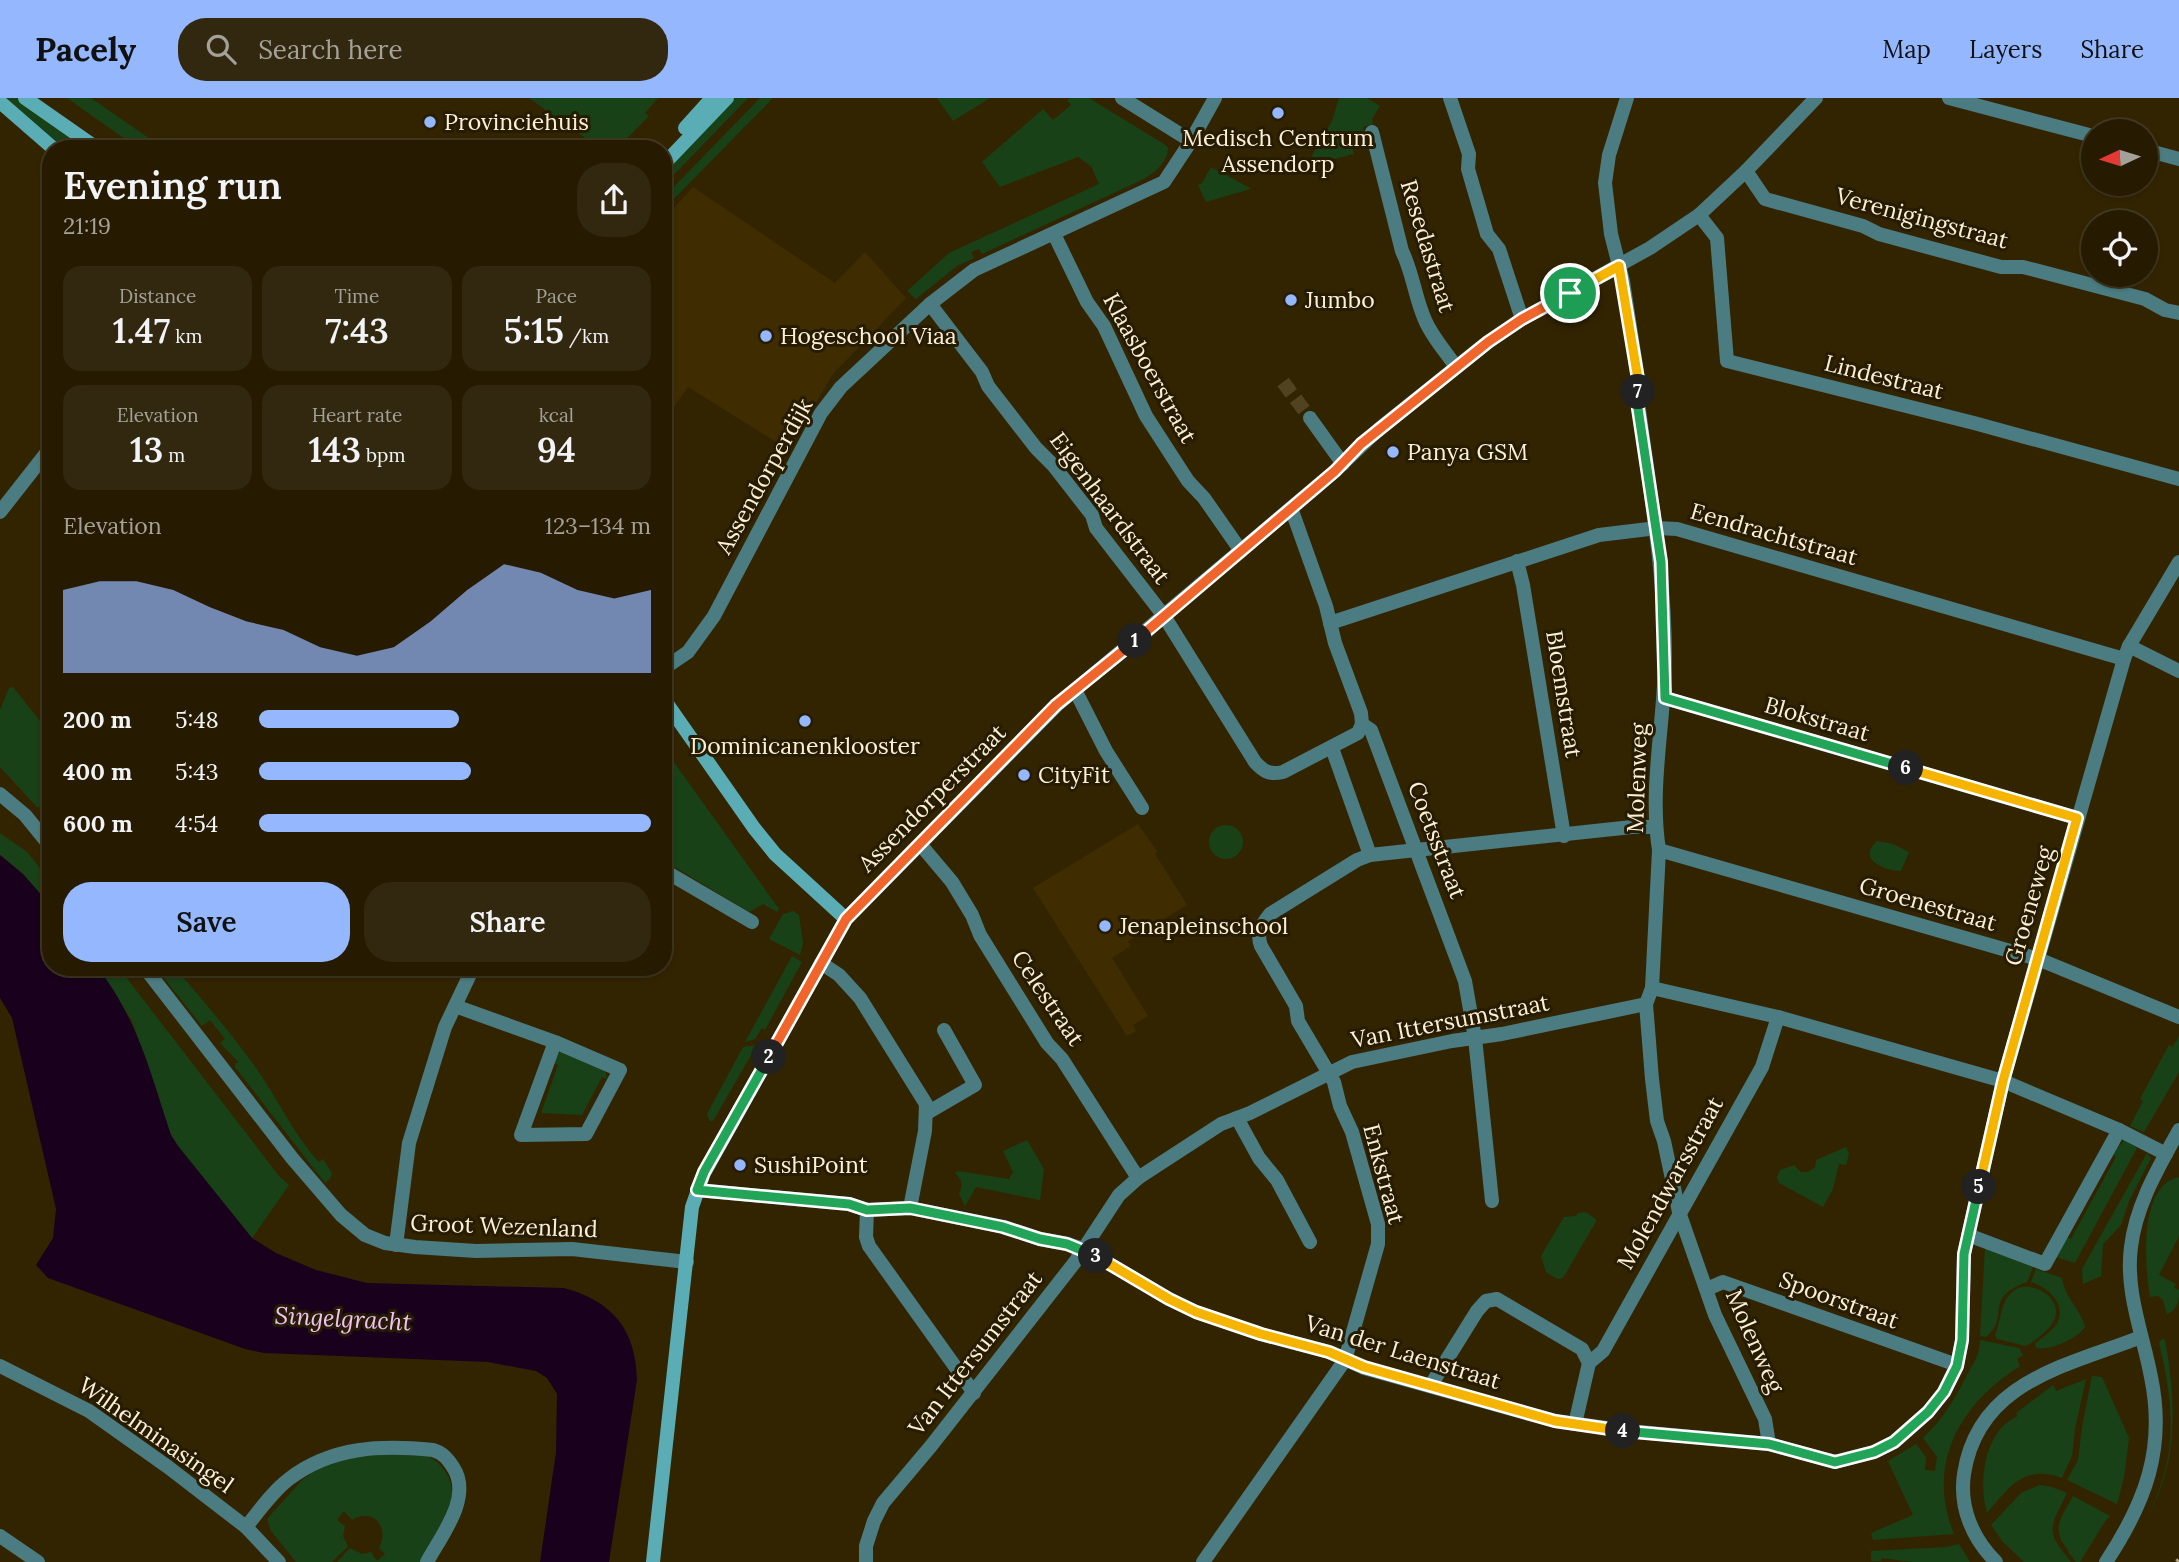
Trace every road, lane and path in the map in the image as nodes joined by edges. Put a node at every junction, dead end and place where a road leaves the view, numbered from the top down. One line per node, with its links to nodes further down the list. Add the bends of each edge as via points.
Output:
1 (25, 98): 14 (main road)
2 (712, 98): 15 (main road)
3 (727, 98): 18 (main road)
4 (1122, 98): 16 (street)
5 (1215, 98): 16 (street, Assendorperdijk)
6 (1450, 98): 26 (street, via 1469,154 1468,169 1487,234 1499,249)
7 (1627, 98): 23 (street, Molenweg, via 1605,183)
8 (1816, 98): 20 (street, Assendorperstraat)
9 (1949, 98): 12 (street)
10 (0, 102): 13 (main road)
11 (1372, 132): 27 (street, Resedastraat, via 1421,310)
12 (2081, 133)
13 (44, 140)
14 (85, 140)
15 (672, 141)
16 (1191, 141): 22 (street, Assendorperdijk, via 1164,182)
17 (2158, 153): 19 (street)
18 (672, 155)
19 (2179, 159)
20 (1746, 171): 21 (street, Assendorperstraat); 25 (street, Verenigingstraat, via 1765,199 2001,267 2023,267 2145,299)
21 (1699, 215): 23 (street, Assendorperstraat); 31 (street, Lindestraat, via 1717,239 1727,362)
22 (1054, 234): 24 (street, Assendorperdijk, via 974,270); 35 (street, Klaasboerstraat, via 1146,416)
23 (1619, 266): 26 (street, Assendorperstraat); 34 (street, Molenweg)
24 (930, 304): 38 (street, Eigenhaardstraat, via 988,386 1092,514 1096,528); 41 (street, Assendorperdijk, via 841,387 821,413 714,617 688,652)
25 (2179, 313)
26 (1522, 319): 27 (street, Assendorperstraat)
27 (1455, 368): 30 (street, Assendorperstraat)
28 (1310, 418): 30 (street)
29 (42, 458): 33 (street)
30 (1343, 464): 32 (street, Assendorperstraat)
31 (2179, 479)
32 (1291, 508): 35 (street, Assendorperstraat); 39 (street, Coetsstraat)
33 (0, 512)
34 (1657, 528): 36 (street, Eendrachtstraat, via 1598,535); 40 (street, Eendrachtstraat, via 1677,529); 44 (street, Molenweg)
35 (1241, 551): 38 (street, Assendorperstraat)
36 (1517, 561): 39 (street, Eendrachtstraat); 53 (street, Bloemstraat)
37 (2179, 562): 40 (street, Groeneweg)
38 (1164, 616): 43 (street, Assendorperstraat); 47 (street, Eigenhaardstraat, via 1263,771 1283,772)
39 (1330, 623): 46 (street, Coetsstraat)
40 (2127, 652): 42 (street, Eendrachtstraat); 50 (street, Groeneweg)
41 (672, 663)
42 (2179, 671)
43 (1074, 690): 49 (street); 54 (street, Assendorperstraat)
44 (1665, 698): 50 (street, Blokstraat); 51 (street, Molenweg)
45 (672, 711): 59 (main road, via 775,854)
46 (1362, 724): 47 (street, via 1359,733); 55 (street, Coetsstraat, via 1371,730)
47 (1332, 748): 57 (street)
48 (0, 794): 52 (street)
49 (1142, 808)
50 (2077, 818): 61 (street, Groeneweg)
51 (1655, 827): 53 (street); 56 (street, Molenweg)
52 (42, 836)
53 (1564, 836): 55 (street)
54 (920, 844): 59 (street, Assendorperstraat); 80 (street, Celestraat, via 952,882 1047,1043)
55 (1417, 850): 57 (street); 71 (street, Coetsstraat, via 1465,982)
56 (1659, 850): 61 (street, Groenestraat); 65 (street, Molenweg)
57 (1370, 855): 73 (street, Enkstraat, via 1270,914 1258,938 1296,1006 1298,1021)
58 (672, 875): 60 (street)
59 (846, 919): 62 (main road, Assendorperstraat)
60 (752, 922)
61 (2038, 959): 69 (street, Groenestraat); 74 (street, Groeneweg)
62 (821, 963): 75 (street, via 860,998 926,1104); 81 (main road, Assendorperstraat)
63 (151, 976): 88 (street, Groot Wezenland, via 341,1215 365,1235)
64 (469, 976): 67 (street)
65 (1652, 988): 66 (street, Molenweg); 68 (street)
66 (1646, 1004): 71 (street, Van Ittersumstraat); 85 (street, Molenweg, via 1657,1121)
67 (455, 1006): 72 (street); 88 (street, via 409,1143)
68 (1778, 1017): 74 (street); 85 (street, Molendwarsstraat, via 1762,1067)
69 (2179, 1017)
70 (944, 1030): 75 (street, via 975,1085)
71 (1475, 1038): 73 (street, Van Ittersumstraat, via 1352,1062); 82 (street, Coetsstraat)
72 (555, 1042): 72 (street, via 620,1070 586,1134 520,1135)
73 (1329, 1072): 76 (street, Van Ittersumstraat); 93 (street, Enkstraat, via 1378,1224 1378,1244)
74 (2003, 1081): 78 (street); 86 (street, Groeneweg)
75 (927, 1113): 83 (street)
76 (1237, 1118): 80 (street, Van Ittersumstraat, via 1217,1126); 87 (street)
77 (2179, 1129): 79 (street)
78 (2119, 1130): 79 (street); 86 (street, via 2045,1264)
79 (2166, 1154): 92 (street, via 2140,1206 2130,1247)
80 (1138, 1178): 89 (street, Van Ittersumstraat, via 1108,1209)
81 (697, 1190): 84 (street, Van der Laenstraat, via 849,1204); 90 (main road, Assendorperstraat)
82 (1492, 1201)
83 (910, 1208): 84 (street, Van der Laenstraat); 89 (street, Van der Laenstraat)
84 (867, 1210): 98 (street, via 866,1237 874,1255)
85 (1679, 1212): 91 (street, Molenweg); 94 (street, Molendwarsstraat, via 1602,1351)
86 (1968, 1235): 96 (street, Groeneweg)
87 (1310, 1242)
88 (396, 1245): 90 (street, Groot Wezenland, via 476,1251 572,1249)
89 (1084, 1250): 93 (street, Van der Laenstraat, via 1196,1312); 98 (street, Van Ittersumstraat)
90 (687, 1262): 107 (main road)
91 (1707, 1289): 96 (street, Spoorstraat, via 1723,1282); 100 (street, Molenweg, via 1714,1315 1765,1419)
92 (2141, 1337): 110 (street, via 2042,1374 1994,1407 1980,1426 1967,1457 1966,1512 1972,1531); 111 (street, via 2156,1405 2156,1446 2143,1498)
93 (1345, 1360): 97 (street, Van der Laenstraat); 109 (street, Enkstraat)
94 (1589, 1363): 97 (street, via 1582,1349 1497,1299 1486,1301 1477,1311); 99 (street, Molendwarsstraat)
95 (0, 1366): 102 (street, Wilhelminasingel, via 89,1411)
96 (1957, 1366): 101 (street, Groeneweg, via 1928,1412 1894,1442 1847,1460)
97 (1431, 1385): 99 (street, Van der Laenstraat)
98 (974, 1393): 108 (street, Van Ittersumstraat, via 883,1503 866,1546)
99 (1575, 1424): 100 (street, Van der Laenstraat)
100 (1769, 1444): 101 (street, Van der Laenstraat)
101 (1824, 1460)
102 (246, 1527): 105 (street, Wilhelminasingel); 106 (street, via 288,1479 331,1456 350,1450 433,1450 448,1459 458,1474 460,1490)
103 (0, 1536): 104 (street)
104 (38, 1562)
105 (279, 1562)
106 (427, 1562)
107 (653, 1562)
108 (866, 1562)
109 (1203, 1562)
110 (1996, 1562)
111 (2106, 1562)

